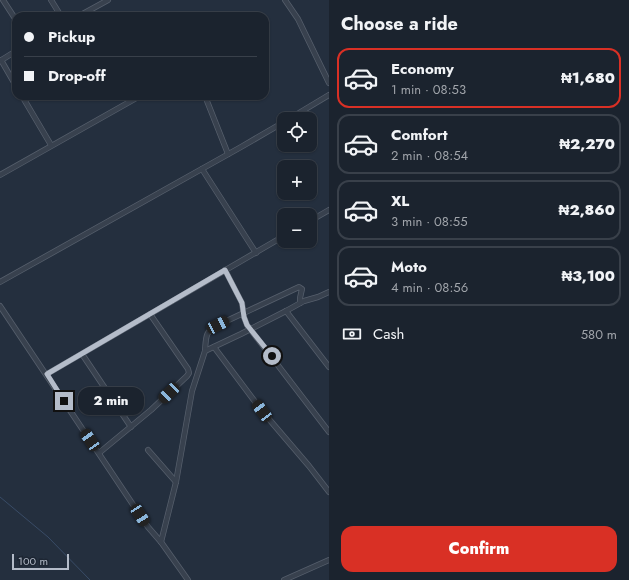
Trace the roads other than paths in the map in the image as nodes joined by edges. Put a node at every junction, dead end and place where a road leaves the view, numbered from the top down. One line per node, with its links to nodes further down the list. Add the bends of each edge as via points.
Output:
1 (3, 0): 7 (street)
2 (51, 0): 5 (street)
3 (108, 0): 6 (street)
4 (285, 0): 11 (street, via 298,19)
5 (58, 12)
6 (86, 12)
7 (12, 14)
8 (12, 54): 9 (street)
9 (0, 61): 10 (street)
10 (12, 80)
11 (329, 84)
12 (329, 95): 16 (street)
13 (24, 100): 18 (street)
14 (133, 100): 18 (street)
15 (207, 100): 19 (street)
16 (300, 112)
17 (277, 126): 19 (street)
18 (51, 145): 21 (street)
19 (228, 154): 20 (street)
20 (202, 169): 25 (street); 27 (street)
21 (0, 175)
22 (329, 210): 23 (street)
23 (317, 217)
24 (277, 240): 25 (street)
25 (256, 253): 26 (street)
26 (225, 270): 33 (street, via 244,307); 34 (street)
27 (0, 282)
28 (327, 293): 29 (street); 30 (street)
29 (329, 300)
30 (300, 303): 32 (street); 33 (street, via 302,289 299,287)
31 (0, 306): 40 (street)
32 (286, 311): 35 (street); 39 (street)
33 (243, 312): 35 (street); 37 (street, via 210,328)
34 (150, 314): 38 (street); 41 (street, via 189,373)
35 (251, 329): 36 (street); 42 (street)
36 (214, 347): 37 (street); 46 (street, via 262,411)
37 (205, 351): 45 (street, via 192,391)
38 (82, 354): 40 (street); 41 (street)
39 (329, 367)
40 (47, 374): 44 (street)
41 (131, 427): 44 (street)
42 (329, 432)
43 (148, 450): 45 (street)
44 (99, 453): 47 (street, via 148,527)
45 (176, 482): 47 (street)
46 (329, 492)
47 (161, 542): 49 (street)
48 (329, 560): 50 (street)
49 (188, 580)
50 (284, 580)

